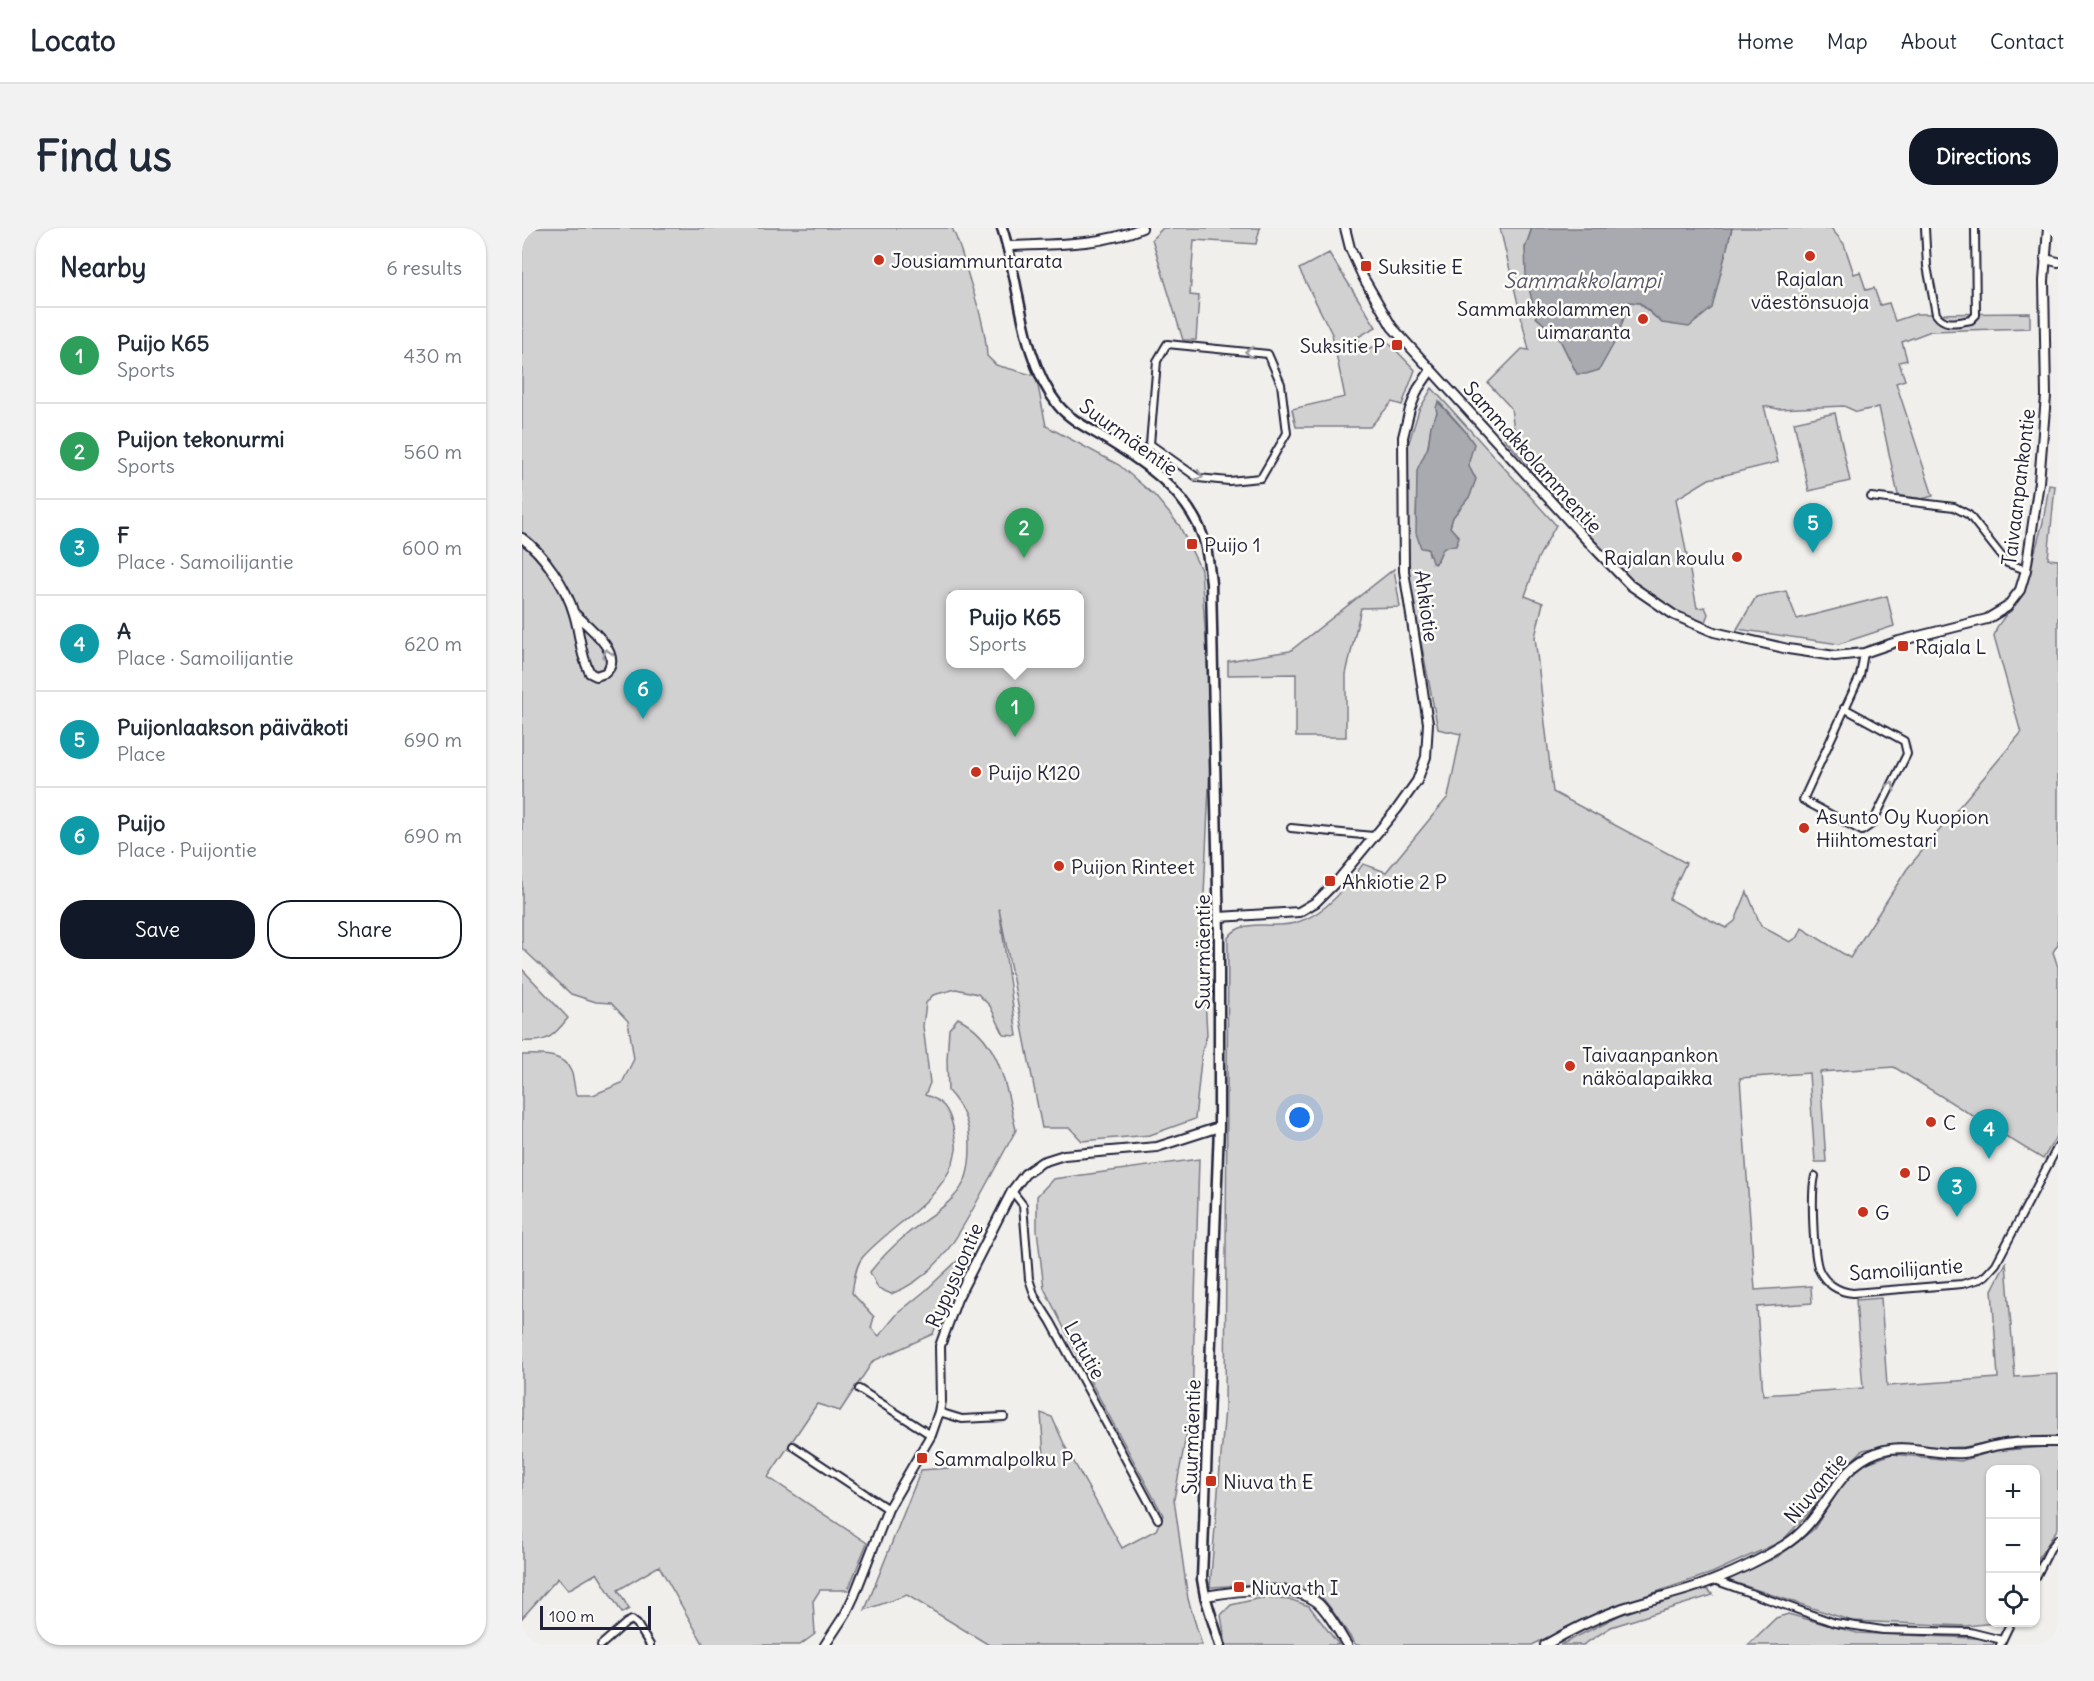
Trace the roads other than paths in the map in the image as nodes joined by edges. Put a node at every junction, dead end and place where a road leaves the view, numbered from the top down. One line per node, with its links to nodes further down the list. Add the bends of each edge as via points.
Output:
1 (1002, 228): 7 (main road, Suurmäentie)
2 (1142, 228): 7 (street, via 1098,240)
3 (1345, 228): 10 (street, Sammakkolammentie, via 1363,277 1392,327)
4 (1925, 228): 5 (street, via 1936,314 1947,323 1971,320 1976,315)
5 (1975, 228)
6 (2048, 228): 8 (street, Taivaanpankontie)
7 (1008, 246): 12 (main road, Suurmäentie, via 1029,345 1041,381 1059,407)
8 (2045, 259): 9 (street); 15 (street, Taivaanpankontie, via 2046,396 2040,482)
9 (2058, 262)
10 (1431, 370): 17 (street, Sammakkolammentie, via 1614,570 1646,597 1674,615 1723,635 1835,656); 20 (street, Ahkiotie, via 1418,389 1403,437 1404,571 1428,723 1426,757 1417,781)
11 (1150, 444): 11 (street, one-way to 11, via 1198,478 1261,478 1287,433 1281,384 1268,354 1167,344 1157,361); 12 (street)
12 (1138, 460): 21 (main road, Suurmäentie, via 1173,488 1187,505 1207,552)
13 (1871, 497): 15 (street, via 1954,507 1969,515 2007,563)
14 (522, 538): 16 (street, via 532,545 558,580)
15 (2026, 570): 17 (street, Taivaanpankontie, via 2020,590 2007,607 1987,619)
16 (574, 613): 16 (street, one-way to 16, via 590,673 605,673 611,664 606,645)
17 (1864, 653): 18 (street, via 1860,675)
18 (1844, 708): 18 (street, one-way to 18, via 1803,800 1862,831 1872,824 1907,754 1904,741)
19 (1291, 828): 20 (street)
20 (1373, 836): 21 (street, Ahkiotie, via 1338,880 1316,902 1299,912)
21 (1219, 917): 22 (main road, Suurmäentie)
22 (1219, 1127): 25 (street, Rypysuontie, via 1157,1147 1064,1155 1037,1165); 37 (main road, Suurmäentie)
23 (2058, 1146): 24 (street, Samoilijantie, via 1996,1264 1980,1279 1962,1284 1852,1293 1829,1283 1818,1267 1812,1188)
24 (1815, 1176)
25 (1012, 1191): 27 (street, Rypysuontie, via 957,1299 940,1346); 33 (street, Latutie, via 1023,1205 1029,1279 1035,1297)
26 (859, 1389): 29 (street)
27 (939, 1412): 28 (street, via 962,1419); 29 (street, Rypysuontie)
28 (1004, 1417)
29 (931, 1435): 32 (street, Rypysuontie)
30 (2058, 1442): 36 (street, Niuvantie, via 2001,1444 1956,1453 1899,1448 1864,1457 1842,1477 1800,1535)
31 (794, 1446): 32 (street)
32 (888, 1509): 42 (street, Rypysuontie, via 854,1596)
33 (1158, 1519)
34 (2058, 1539): 35 (street)
35 (2038, 1573)
36 (1714, 1580): 39 (street, via 1835,1623 1883,1630 1970,1632); 45 (street, Niuvantie, via 1622,1608)
37 (1204, 1596): 43 (main road, Suurmäentie); 44 (street, via 1226,1592 1301,1594 1323,1608)
38 (2009, 1627): 39 (street)
39 (2001, 1642)
40 (601, 1645): 41 (street, via 632,1620)
41 (650, 1645)
42 (825, 1645)
43 (1220, 1645)
44 (1347, 1645)
45 (1545, 1645)

